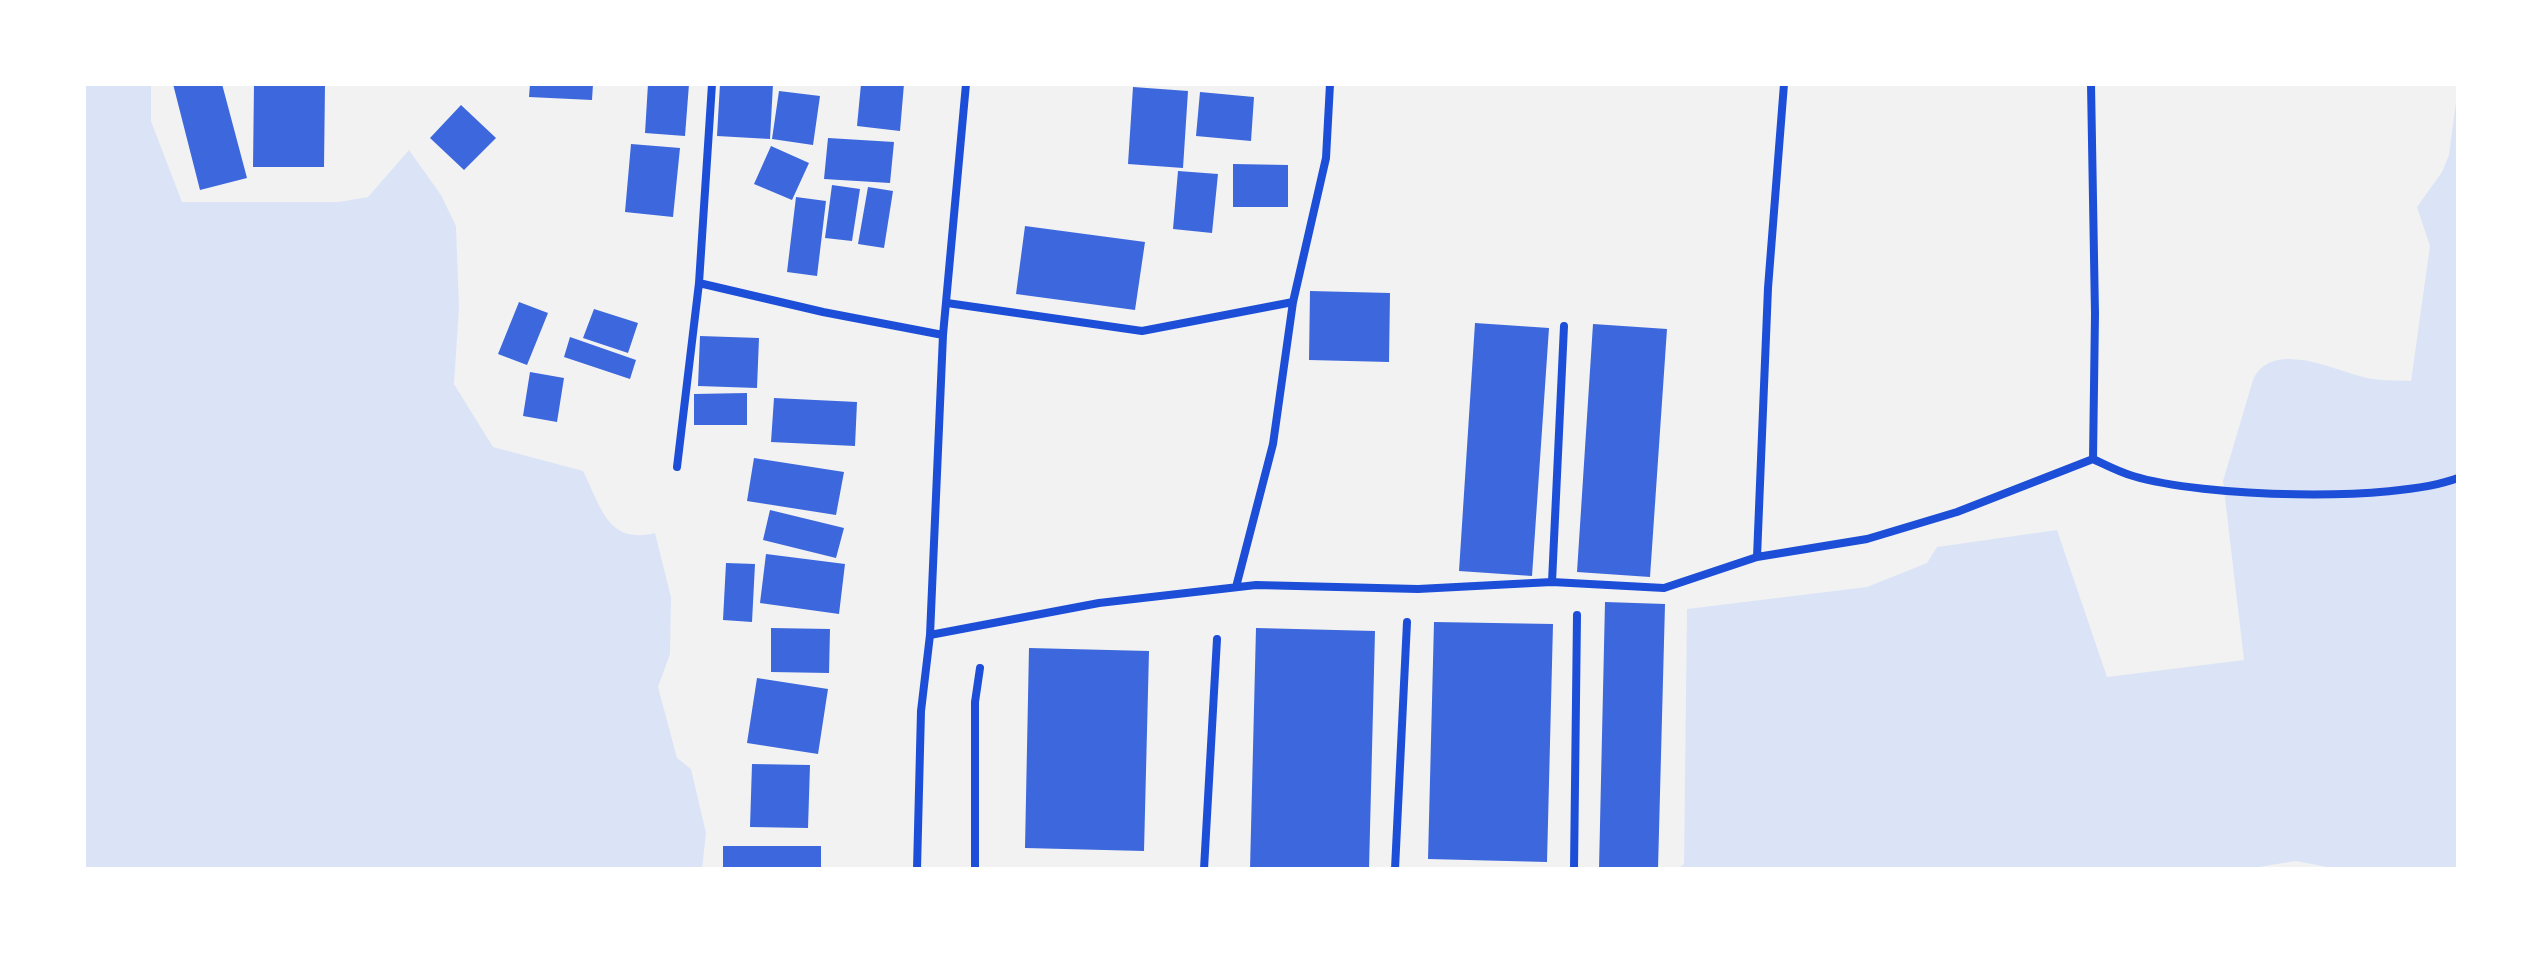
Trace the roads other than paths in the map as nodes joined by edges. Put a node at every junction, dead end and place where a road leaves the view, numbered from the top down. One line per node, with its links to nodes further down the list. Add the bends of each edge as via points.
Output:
1 (712, 84): 6 (street)
2 (966, 84): 8 (street)
3 (1330, 84): 7 (street, via 1326,158)
4 (1784, 84): 14 (street, via 1768,288)
5 (2091, 84): 11 (street)
6 (699, 283): 10 (street); 12 (street)
7 (1293, 302): 8 (street, via 1142,331); 16 (street, via 1273,444)
8 (947, 303): 10 (street)
9 (1564, 326): 15 (street)
10 (943, 335): 19 (street)
11 (2093, 459): 13 (street, via 2133,476 2270,492 2399,490); 14 (street, via 1882,535)
12 (677, 467)
13 (2458, 478)
14 (1757, 557): 15 (street, via 1664,588)
15 (1552, 582): 16 (street, via 1418,589)
16 (1236, 587): 19 (street, via 1099,603)
17 (1577, 615): 26 (street)
18 (1407, 622): 25 (street)
19 (930, 635): 22 (street, via 921,711)
20 (1217, 639): 24 (street)
21 (980, 668): 23 (street, via 975,702)
22 (917, 869)
23 (975, 869)
24 (1204, 869)
25 (1395, 869)
26 (1574, 869)

